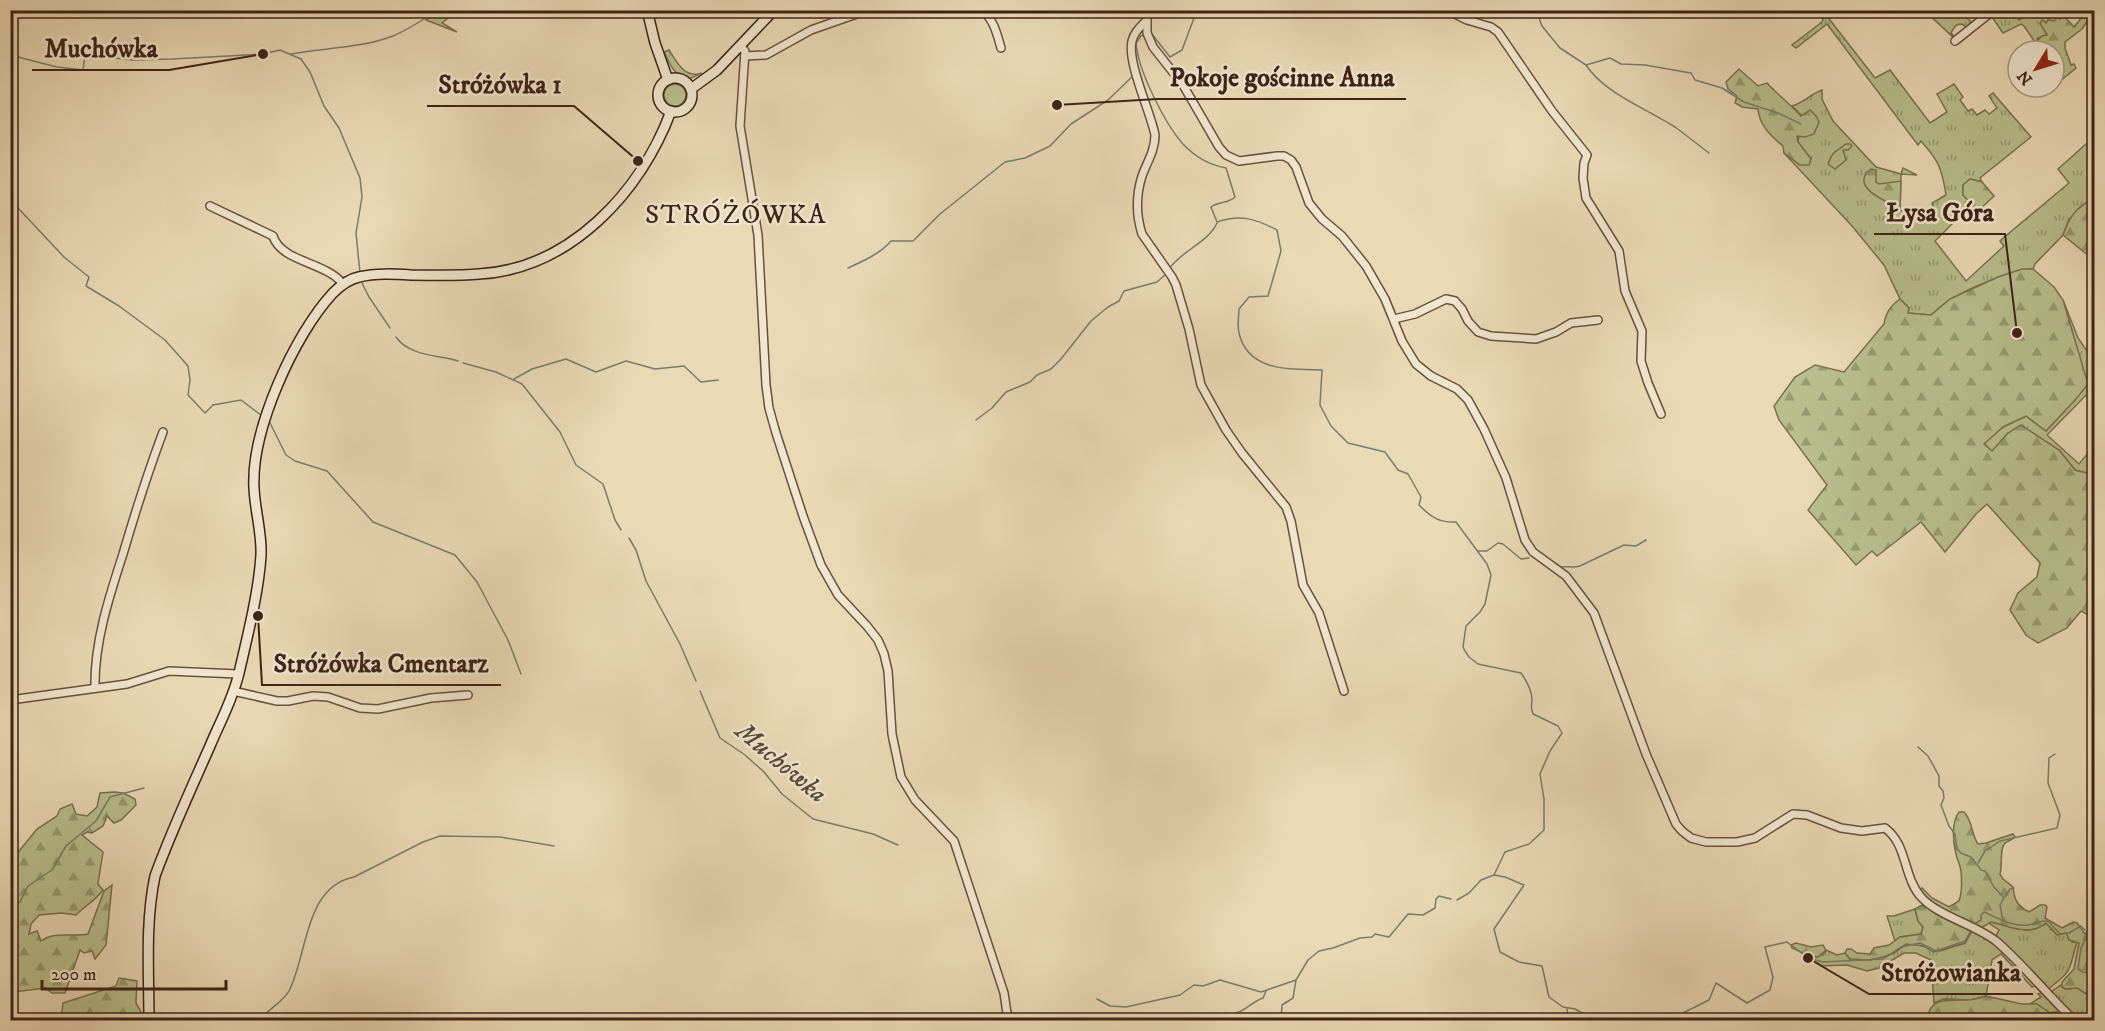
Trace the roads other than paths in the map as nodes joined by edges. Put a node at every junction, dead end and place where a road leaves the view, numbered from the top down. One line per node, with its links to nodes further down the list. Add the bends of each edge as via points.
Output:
1 (647, 10): 13 (main road)
2 (774, 10): 10 (main road)
3 (868, 10): 12 (street, via 811,30 766,55)
4 (982, 10): 11 (street, via 996,29)
5 (1147, 10): 8 (street)
6 (1448, 10): 20 (street, via 1498,32 1587,155 1583,171 1586,198 1619,251 1625,291 1642,331 1641,361)
7 (1994, 10): 9 (street)
8 (1145, 22): 18 (street, via 1153,47 1183,85 1226,154 1239,161 1277,156 1292,160 1305,197 1359,256); 25 (street, via 1132,39 1131,50 1154,127 1155,146 1142,178 1137,209 1142,234 1171,275 1180,296 1201,385 1236,446 1286,507 1303,585 1318,613)
9 (1955, 41)
10 (740, 46): 12 (street); 14 (main road, via 717,70)
11 (1001, 48)
12 (745, 56): 29 (street, via 740,126 758,235 769,408 821,565 838,595 878,640 884,654 892,734 901,777 915,800 954,841 1004,993)
13 (668, 80): 14 (main road, via 681,80); 15 (main road, via 659,96)
14 (691, 88): 15 (main road, via 688,106)
15 (671, 111): 17 (main road, via 655,149 622,197 595,225 562,247 501,272 361,277)
16 (210, 206): 17 (street, via 273,236 281,250)
17 (343, 284): 22 (main road, via 308,327 266,419 254,487 260,564)
18 (1394, 319): 19 (street, via 1446,299 1455,301 1478,332 1491,336 1536,339 1570,323); 30 (street, via 1416,364 1468,400 1506,478 1529,548 1566,576 1594,613 1646,754 1682,831 1706,842 1737,843 1755,838 1793,814 1807,814 1851,830 1885,828 1900,846 1914,887 1922,898 1996,941)
19 (1598, 320)
20 (1661, 414)
21 (163, 432): 23 (street, via 108,601)
22 (238, 674): 23 (street, via 170,671 127,684); 24 (main road)
23 (95, 688): 27 (street)
24 (234, 691): 26 (street, via 277,701 328,697 360,708 378,709); 28 (main road, via 155,876 149,918)
25 (1344, 691)
26 (468, 695)
27 (10, 700)
28 (149, 1020)
29 (1008, 1020)
30 (2074, 1020)

